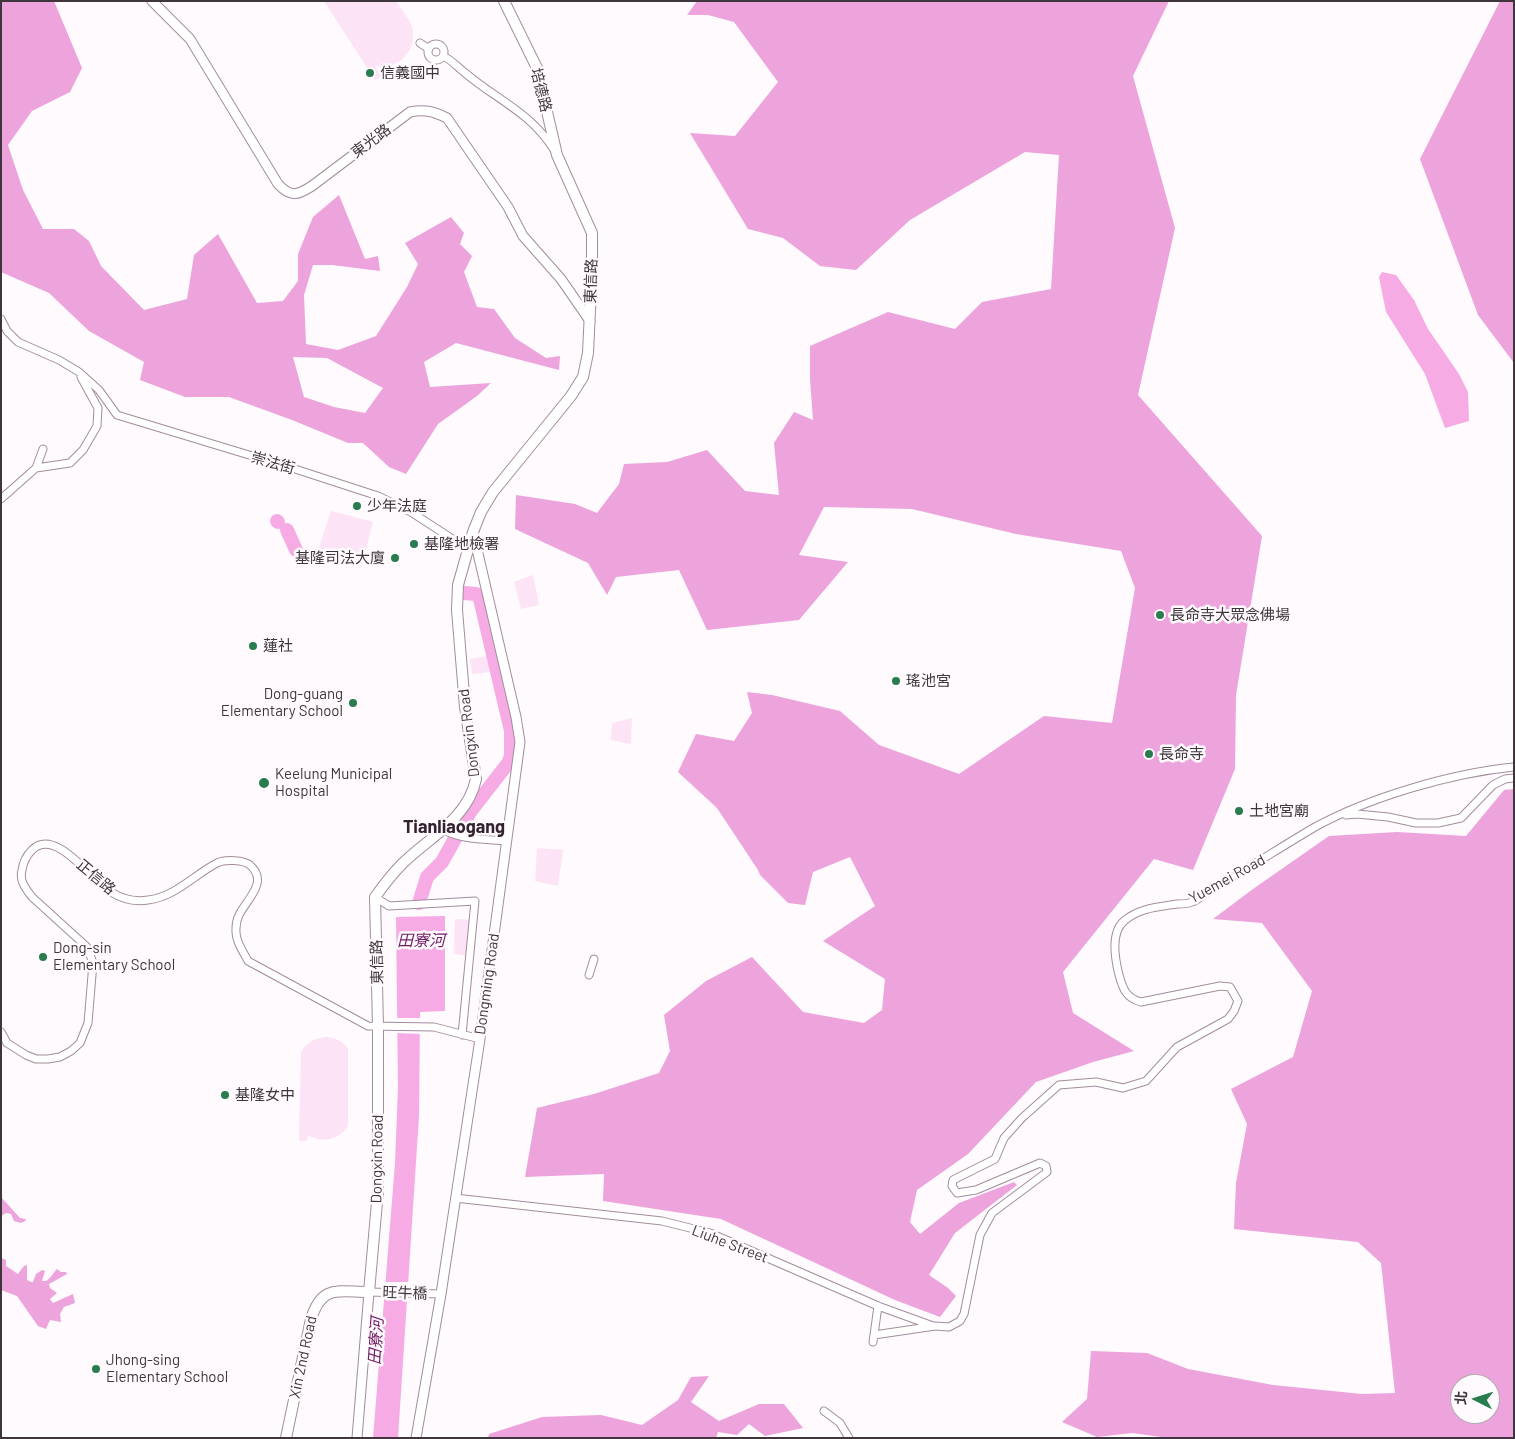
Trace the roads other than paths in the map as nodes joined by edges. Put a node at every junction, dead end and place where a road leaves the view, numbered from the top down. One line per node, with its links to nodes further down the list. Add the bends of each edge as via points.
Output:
1 (152, 1): 8 (street, 東光路, via 190,39 278,184 291,194 301,193 312,186 410,112 431,111 447,118 508,207 523,236 561,279)
2 (504, 1): 6 (main road, 培德路, via 538,68)
3 (420, 43): 4 (street)
4 (429, 49): 5 (street, via 432,59); 5 (street, via 439,45)
5 (443, 56): 6 (street, 東信路, via 520,112 548,140)
6 (557, 155): 8 (main road, 東信路, via 592,233)
7 (1, 319): 9 (street, 崇法街, via 18,342)
8 (590, 321): 13 (main road, 東信路, via 583,377 493,492)
9 (79, 372): 11 (street, via 98,408 97,426 70,464); 14 (street, 崇法街, via 99,390 116,415 378,496 411,512 454,540)
10 (43, 448): 11 (street)
11 (36, 468): 12 (street)
12 (1, 499)
13 (473, 532): 14 (main road, Dongxin Road)
14 (472, 546): 18 (main road, Dongxin Road, via 458,585 457,610 465,707 476,779 471,796); 19 (street, Dongming Road, via 520,742)
15 (1514, 767): 17 (street, Yuemei Road, via 1490,769 1415,788)
16 (1514, 778): 17 (street, via 1493,785 1461,818 1453,820 1416,823 1356,814)
17 (1336, 817): 31 (street, Yuemei Road, via 1192,903 1147,909 1122,922 1116,934 1115,948 1119,974 1126,994 1133,1000 1141,1002 1220,986 1230,987 1238,1001 1234,1011 1228,1019 1177,1047 1146,1081 1123,1088 1096,1082 1060,1085 1004,1138 995,1158 953,1180 956,1193 976,1190 1040,1162 1046,1166 1047,1172 992,1213 980,1235 964,1314 960,1321 949,1327)
18 (446, 832): 19 (street); 20 (main road, Dongxin Road, via 401,864)
19 (506, 842): 26 (street, Dongming Road)
20 (374, 897): 23 (main road, 東信路); 25 (street, via 389,906 475,901)
21 (594, 959): 22 (street)
22 (589, 975)
23 (378, 1027): 24 (street, 正信路, via 368,1026 248,961 236,932 240,914 252,898 258,881 248,863 219,862 161,898 124,899 99,884 58,846 44,843 27,858 21,879 32,897 87,947 93,963 88,1023 80,1043 60,1057 48,1059 26,1055 7,1043); 25 (street, via 424,1026); 28 (main road, Dongxin Road, via 378,1191)
24 (1, 1032)
25 (462, 1034): 26 (street)
26 (480, 1039): 27 (street, Dongming Road)
27 (455, 1198): 29 (street, Dongming Road); 30 (street, Liuhe Street, via 684,1226 710,1233)
28 (369, 1292): 29 (street, 旺牛橋); 33 (main road, Xin 2nd Road, via 329,1293 318,1300 311,1319); 34 (street)
29 (441, 1294): 35 (street, Dongming Road)
30 (878, 1306): 31 (street, Liuhe Street); 31 (street, Yuemei Road, via 874,1339)
31 (935, 1326)
32 (824, 1411): 36 (street, via 840,1423)
33 (286, 1438)
34 (357, 1438)
35 (416, 1438)
36 (849, 1438)

